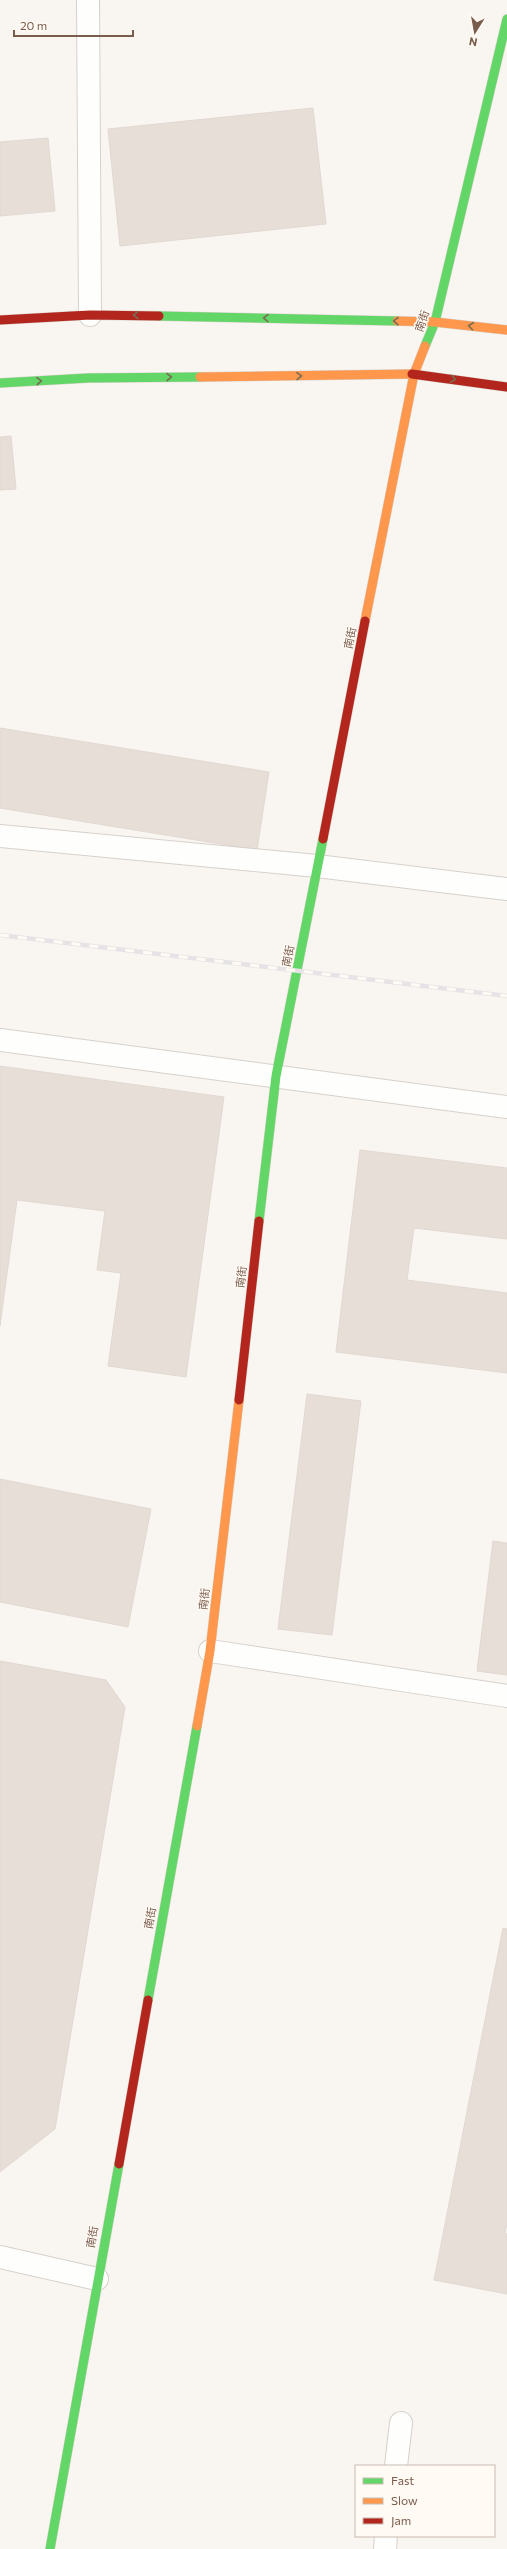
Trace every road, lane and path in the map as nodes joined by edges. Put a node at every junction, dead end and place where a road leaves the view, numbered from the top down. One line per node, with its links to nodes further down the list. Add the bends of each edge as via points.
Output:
1 (88, 0): 3 (street)
2 (507, 19): 5 (street, 南街)
3 (90, 314): 4 (street); 5 (street, one-way to 3)
4 (0, 320)
5 (435, 322): 6 (street, one-way to 5); 7 (street, 南街)
6 (507, 330)
7 (414, 374): 8 (street, one-way to 7, via 88,378); 9 (street, one-way to 9); 11 (street, 南街)
8 (0, 383)
9 (507, 387)
10 (0, 836): 11 (street)
11 (317, 866): 12 (street); 14 (street, 南街)
12 (507, 889)
13 (0, 1040): 14 (street)
14 (276, 1076): 15 (street); 16 (street, 南街)
15 (507, 1106)
16 (210, 1652): 17 (street); 19 (street, 南街)
17 (507, 1696)
18 (0, 2257): 19 (street)
19 (96, 2279): 23 (street, 南街)
20 (401, 2423): 21 (street)
21 (396, 2465)
22 (386, 2537): 24 (street)
23 (50, 2549)
24 (385, 2549)

